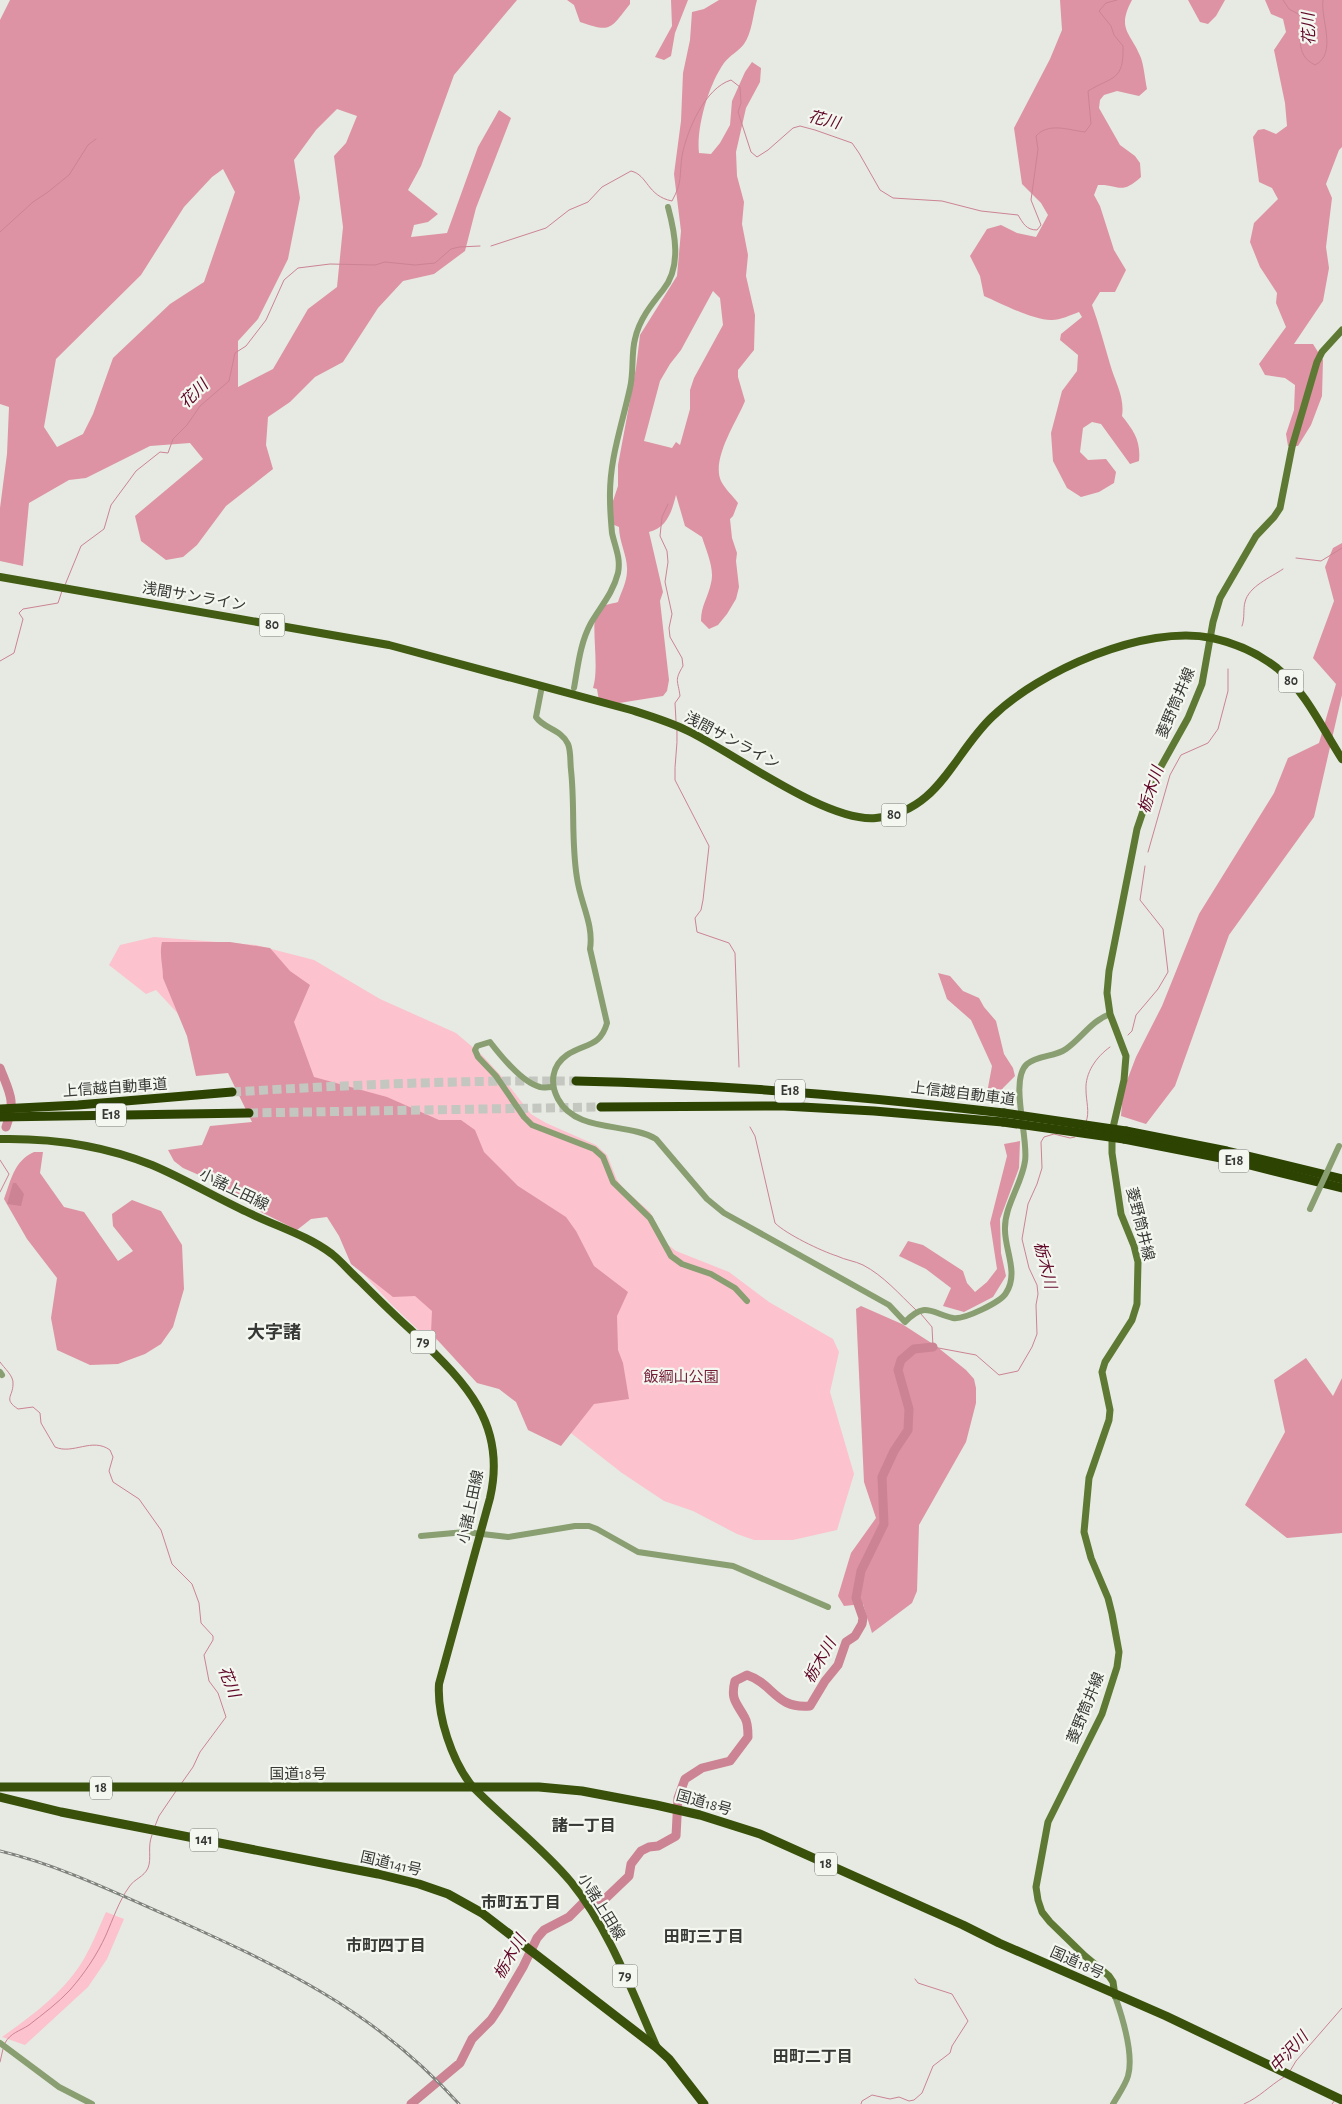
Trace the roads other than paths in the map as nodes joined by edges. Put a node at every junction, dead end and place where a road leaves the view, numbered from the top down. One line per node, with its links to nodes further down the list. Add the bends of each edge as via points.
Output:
1 (668, 207): 6 (street, via 675,234 674,271 652,302 634,339 630,387 613,462 610,498 618,572 608,598 587,633)
2 (1342, 330): 4 (main road, 菱野筒井線, via 1322,352 1313,372 1278,513 1259,531 1226,585)
3 (0, 577): 5 (main road, 浅間サンライン / 80, via 389,645)
4 (1210, 637): 5 (main road, 浅間サンライン / 80, via 1148,640 1051,674 1016,696 990,719 929,795 904,811 874,818 855,817 825,807 687,730 655,717); 7 (main road, 浅間サンライン / 80, via 1252,652 1294,683); 8 (main road, 菱野筒井線, via 1202,684 1188,718 1154,779 1139,820 1109,971 1107,993)
5 (542, 686): 10 (street, via 536,717 559,732 569,745 577,880 589,922 590,949 607,1023 598,1039 562,1059)
6 (574, 688)
7 (1342, 759)
8 (1110, 1014): 10 (street, via 1100,1018 1066,1050 1024,1068 1020,1110 1026,1160 1004,1228 1012,1279 1002,1298 962,1317 954,1318 928,1309 911,1315 905,1322 882,1301 724,1213 707,1199 656,1139 647,1134 596,1124 570,1113); 30 (main road, 菱野筒井線, via 1126,1056 1112,1132 1112,1153 1122,1214 1138,1262 1138,1304 1102,1372 1109,1420 1089,1478 1084,1532 1108,1598 1119,1652 1102,1714 1048,1822 1036,1887 1042,1912 1057,1930 1109,1976)
9 (576, 1081): 16 (highway, 上信越自動車道 / E18, via 783,1091)
10 (552, 1087): 23 (street, via 539,1087 526,1079 505,1062 490,1042 477,1046 478,1057 532,1125 594,1150 603,1157 613,1182 650,1218 671,1256 735,1288)
11 (232, 1092): 13 (highway, 上信越自動車道 / E18)
12 (602, 1107): 16 (highway, 上信越自動車道 / E18, via 784,1106)
13 (0, 1109)
14 (249, 1112): 15 (highway, 上信越自動車道 / E18)
15 (0, 1117)
16 (1004, 1117): 17 (highway, 上信越自動車道 / E18, bridge)
17 (1125, 1135): 20 (highway, 上信越自動車道 / E18, via 1227,1151); 21 (highway, 上信越自動車道 / E18)
18 (0, 1139): 24 (main road, 小諸上田線 / 79, via 58,1142 135,1159 311,1241 332,1254 447,1365 479,1406 490,1434 494,1468)
19 (1339, 1144): 22 (street, bridge)
20 (1342, 1179)
21 (1342, 1188)
22 (1310, 1209)
23 (747, 1301)
24 (480, 1534): 25 (street); 26 (street, via 508,1537 575,1526 592,1527 638,1552 733,1566); 27 (main road, 小諸上田線 / 79, via 439,1687 451,1748)
25 (421, 1536)
26 (828, 1607)
27 (472, 1786): 28 (highway, 国道18号 / 18); 30 (highway, 国道18号 / 18, via 582,1791 700,1815 760,1834); 32 (main road, 小諸上田線 / 79, via 566,1876 589,1907)
28 (5, 1787): 29 (highway)
29 (3, 1798): 32 (highway, 国道141号 / 141, via 378,1874 448,1894 482,1913)
30 (1115, 1996): 33 (highway, 国道18号 / 18, via 1166,2016); 36 (street, via 1130,2066 1128,2078)
31 (1, 2044): 34 (street, via 59,2087)
32 (657, 2048): 35 (highway, 国道141号 / 141)
33 (1342, 2100)
34 (92, 2104)
35 (704, 2104)
36 (1113, 2104)

